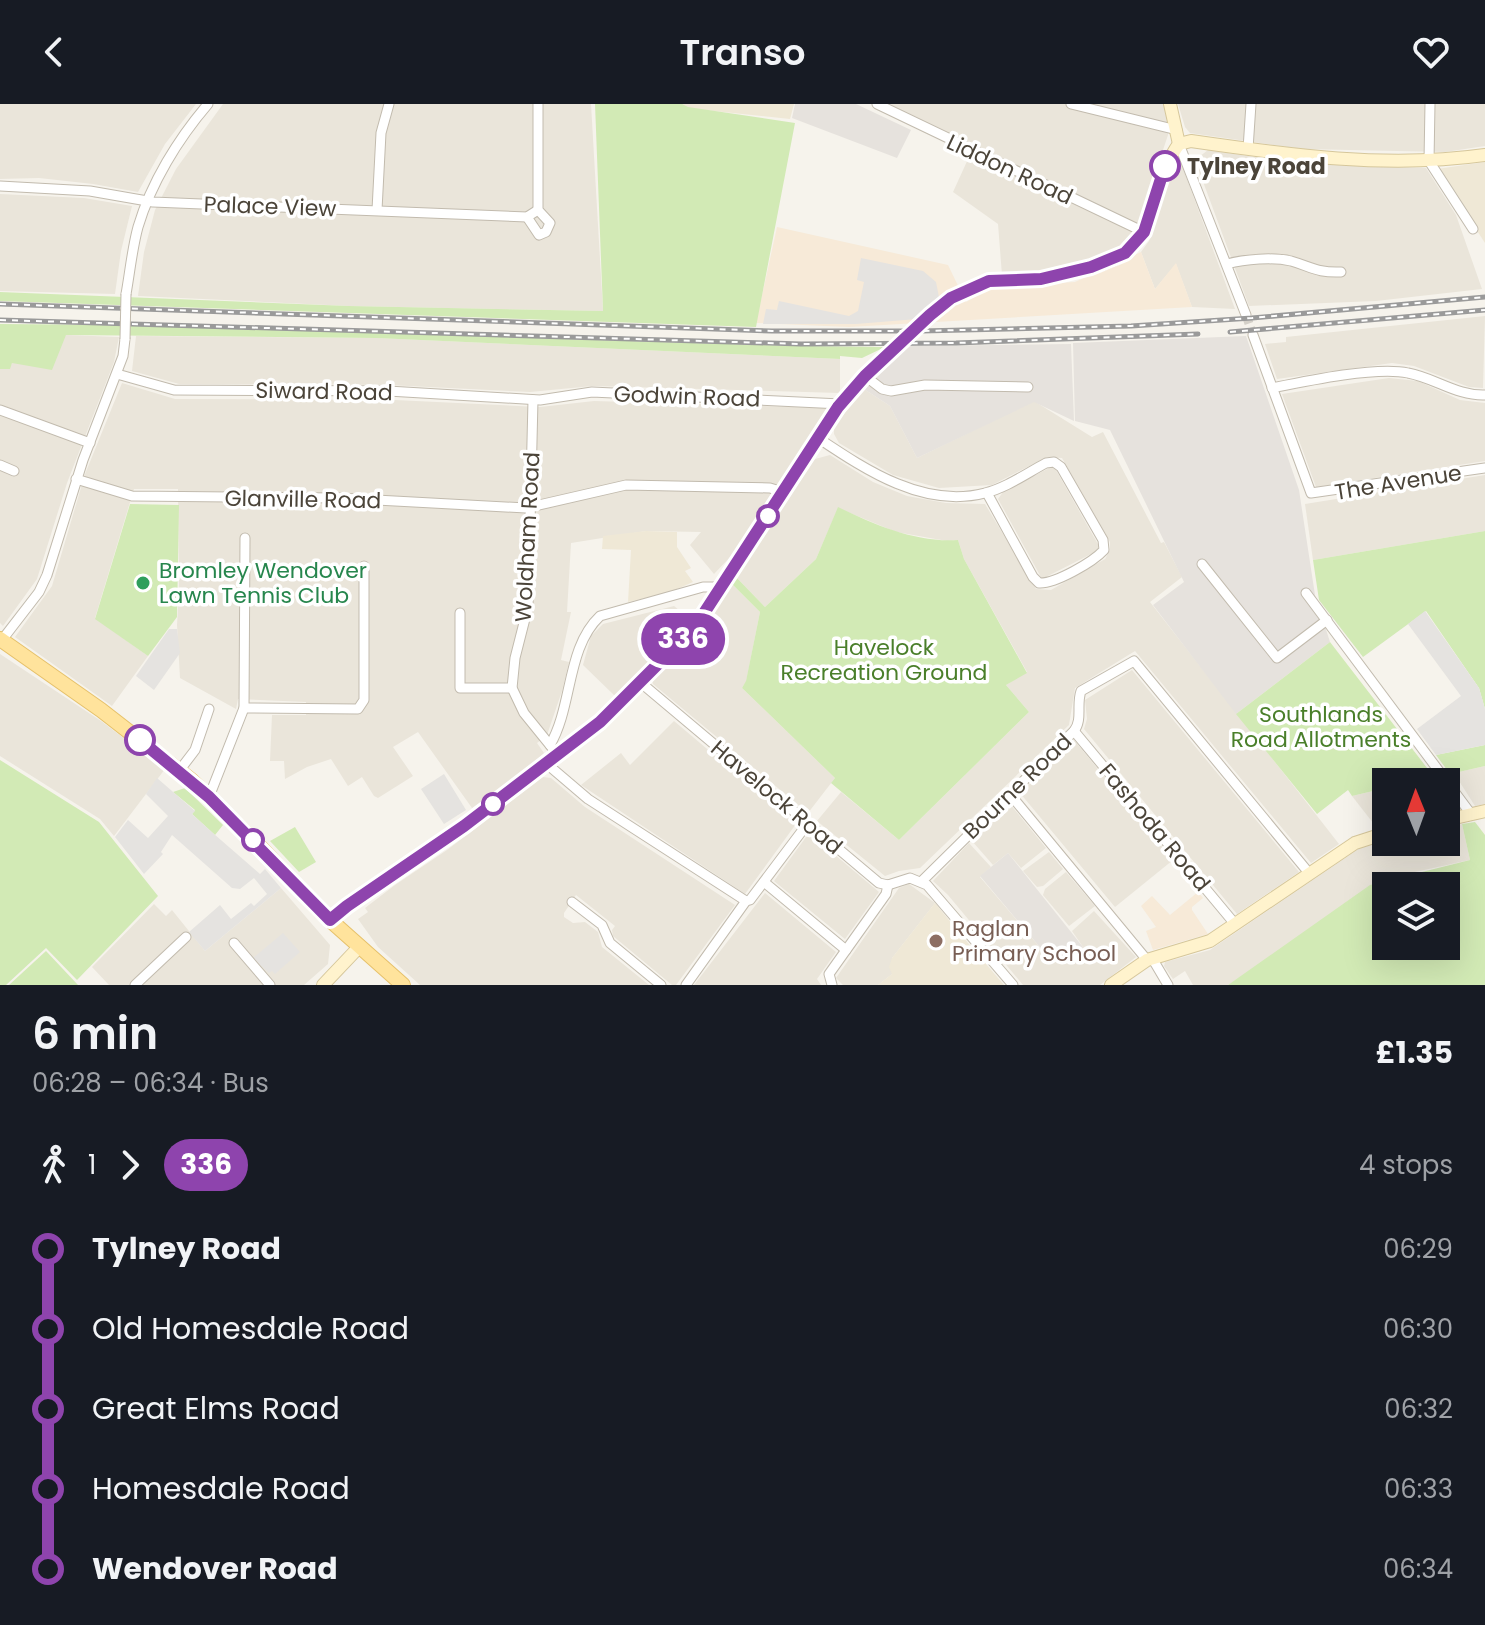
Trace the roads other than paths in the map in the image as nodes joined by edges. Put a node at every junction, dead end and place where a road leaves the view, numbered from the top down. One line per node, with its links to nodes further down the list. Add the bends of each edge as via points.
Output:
1 (208, 104): 15 (street)
2 (389, 104): 16 (street, via 381,133)
3 (538, 104): 17 (street)
4 (877, 104): 20 (street, Liddon Road)
5 (1071, 104): 9 (street)
6 (1170, 104): 9 (main road)
7 (1251, 104): 11 (street)
8 (1430, 104): 13 (street)
9 (1177, 130): 10 (main road)
10 (1179, 144): 11 (main road); 20 (main road, via 1165,166); 21 (street)
11 (1248, 149): 13 (main road, via 1302,157)
12 (1485, 155): 13 (main road)
13 (1429, 161): 19 (street)
14 (0, 186): 15 (street, Palace View, via 48,186)
15 (147, 201): 16 (street, Palace View); 25 (street, bridge, via 126,294 125,339)
16 (377, 210): 18 (street, Palace View)
17 (538, 210): 18 (street); 18 (street, Palace View, via 550,223 546,232 539,235)
18 (527, 217)
19 (1473, 229)
20 (1144, 232): 26 (main road, via 1125,253 1091,267 1041,279 989,281 951,298)
21 (1227, 264): 22 (street, via 1287,260 1321,273); 23 (street)
22 (1341, 272)
23 (1246, 315)
24 (1253, 335): 28 (street)
25 (117, 374): 30 (street, Siward Road, via 174,390 388,391); 34 (street)
26 (865, 376): 27 (street, via 891,391 925,385); 31 (main road)
27 (1028, 387)
28 (1272, 388): 29 (street, via 1388,370); 36 (street, The Avenue, via 1311,493)
29 (1485, 395)
30 (533, 400): 31 (street, Godwin Road, via 592,392); 41 (street, Woldham Road)
31 (841, 404): 33 (main road)
32 (0, 410): 34 (street)
33 (818, 438): 39 (main road); 40 (street, via 908,488 944,496)
34 (90, 443): 38 (street)
35 (0, 465): 37 (street)
36 (1485, 468)
37 (14, 471)
38 (76, 479): 41 (street, Glanville Road, via 132,496); 49 (street, via 43,586)
39 (783, 492): 41 (street, Glanville Road, via 626,485); 45 (main road)
40 (987, 493): 40 (street, via 1046,463 1058,464 1104,549 1043,584)
41 (531, 506): 51 (street, Woldham Road, via 528,607)
42 (245, 538): 52 (street)
43 (1202, 564): 48 (street, via 1277,658)
44 (364, 566): 52 (street, via 364,700 358,709)
45 (720, 589): 50 (main road, via 695,627); 55 (street, via 703,587 600,616 587,628)
46 (1306, 593): 48 (street)
47 (460, 613): 51 (street, via 460,688)
48 (1327, 620): 61 (street)
49 (1, 640): 57 (main road)
50 (640, 682): 55 (main road, via 600,722); 63 (street, Havelock Road)
51 (512, 688): 55 (street, via 524,713)
52 (244, 708): 59 (street)
53 (209, 709): 57 (street, via 195,750)
54 (1074, 731): 58 (street, Bourne Road); 65 (street, Bourne Road, via 1080,720 1081,691 1134,661); 72 (street, Fashoda Road)
55 (554, 750): 56 (main road)
56 (547, 764): 69 (street, via 588,799); 71 (main road)
57 (179, 771): 59 (main road)
58 (1009, 793): 66 (street, Bourne Road); 77 (street)
59 (209, 797): 71 (main road)
60 (1485, 811): 61 (main road)
61 (1471, 814): 62 (main road)
62 (1460, 817)
63 (808, 823): 67 (street); 68 (street, Havelock Road)
64 (1372, 838): 65 (main road)
65 (1309, 873): 72 (main road)
66 (922, 881): 68 (street, via 904,878); 85 (street)
67 (764, 882): 69 (street); 76 (street)
68 (888, 885): 76 (street)
69 (746, 901): 84 (street)
70 (572, 902): 83 (street, via 602,925 610,943)
71 (330, 920): 75 (main road)
72 (1235, 924): 77 (main road, via 1199,946)
73 (186, 937): 79 (street)
74 (234, 943): 80 (street)
75 (360, 946): 81 (main road); 82 (main road)
76 (846, 950): 78 (street, via 829,974)
77 (1149, 959): 86 (main road); 87 (street)
78 (830, 982)
79 (135, 985)
80 (270, 985)
81 (323, 985)
82 (403, 985)
83 (661, 985)
84 (686, 985)
85 (1013, 985)
86 (1111, 985)
87 (1168, 985)

